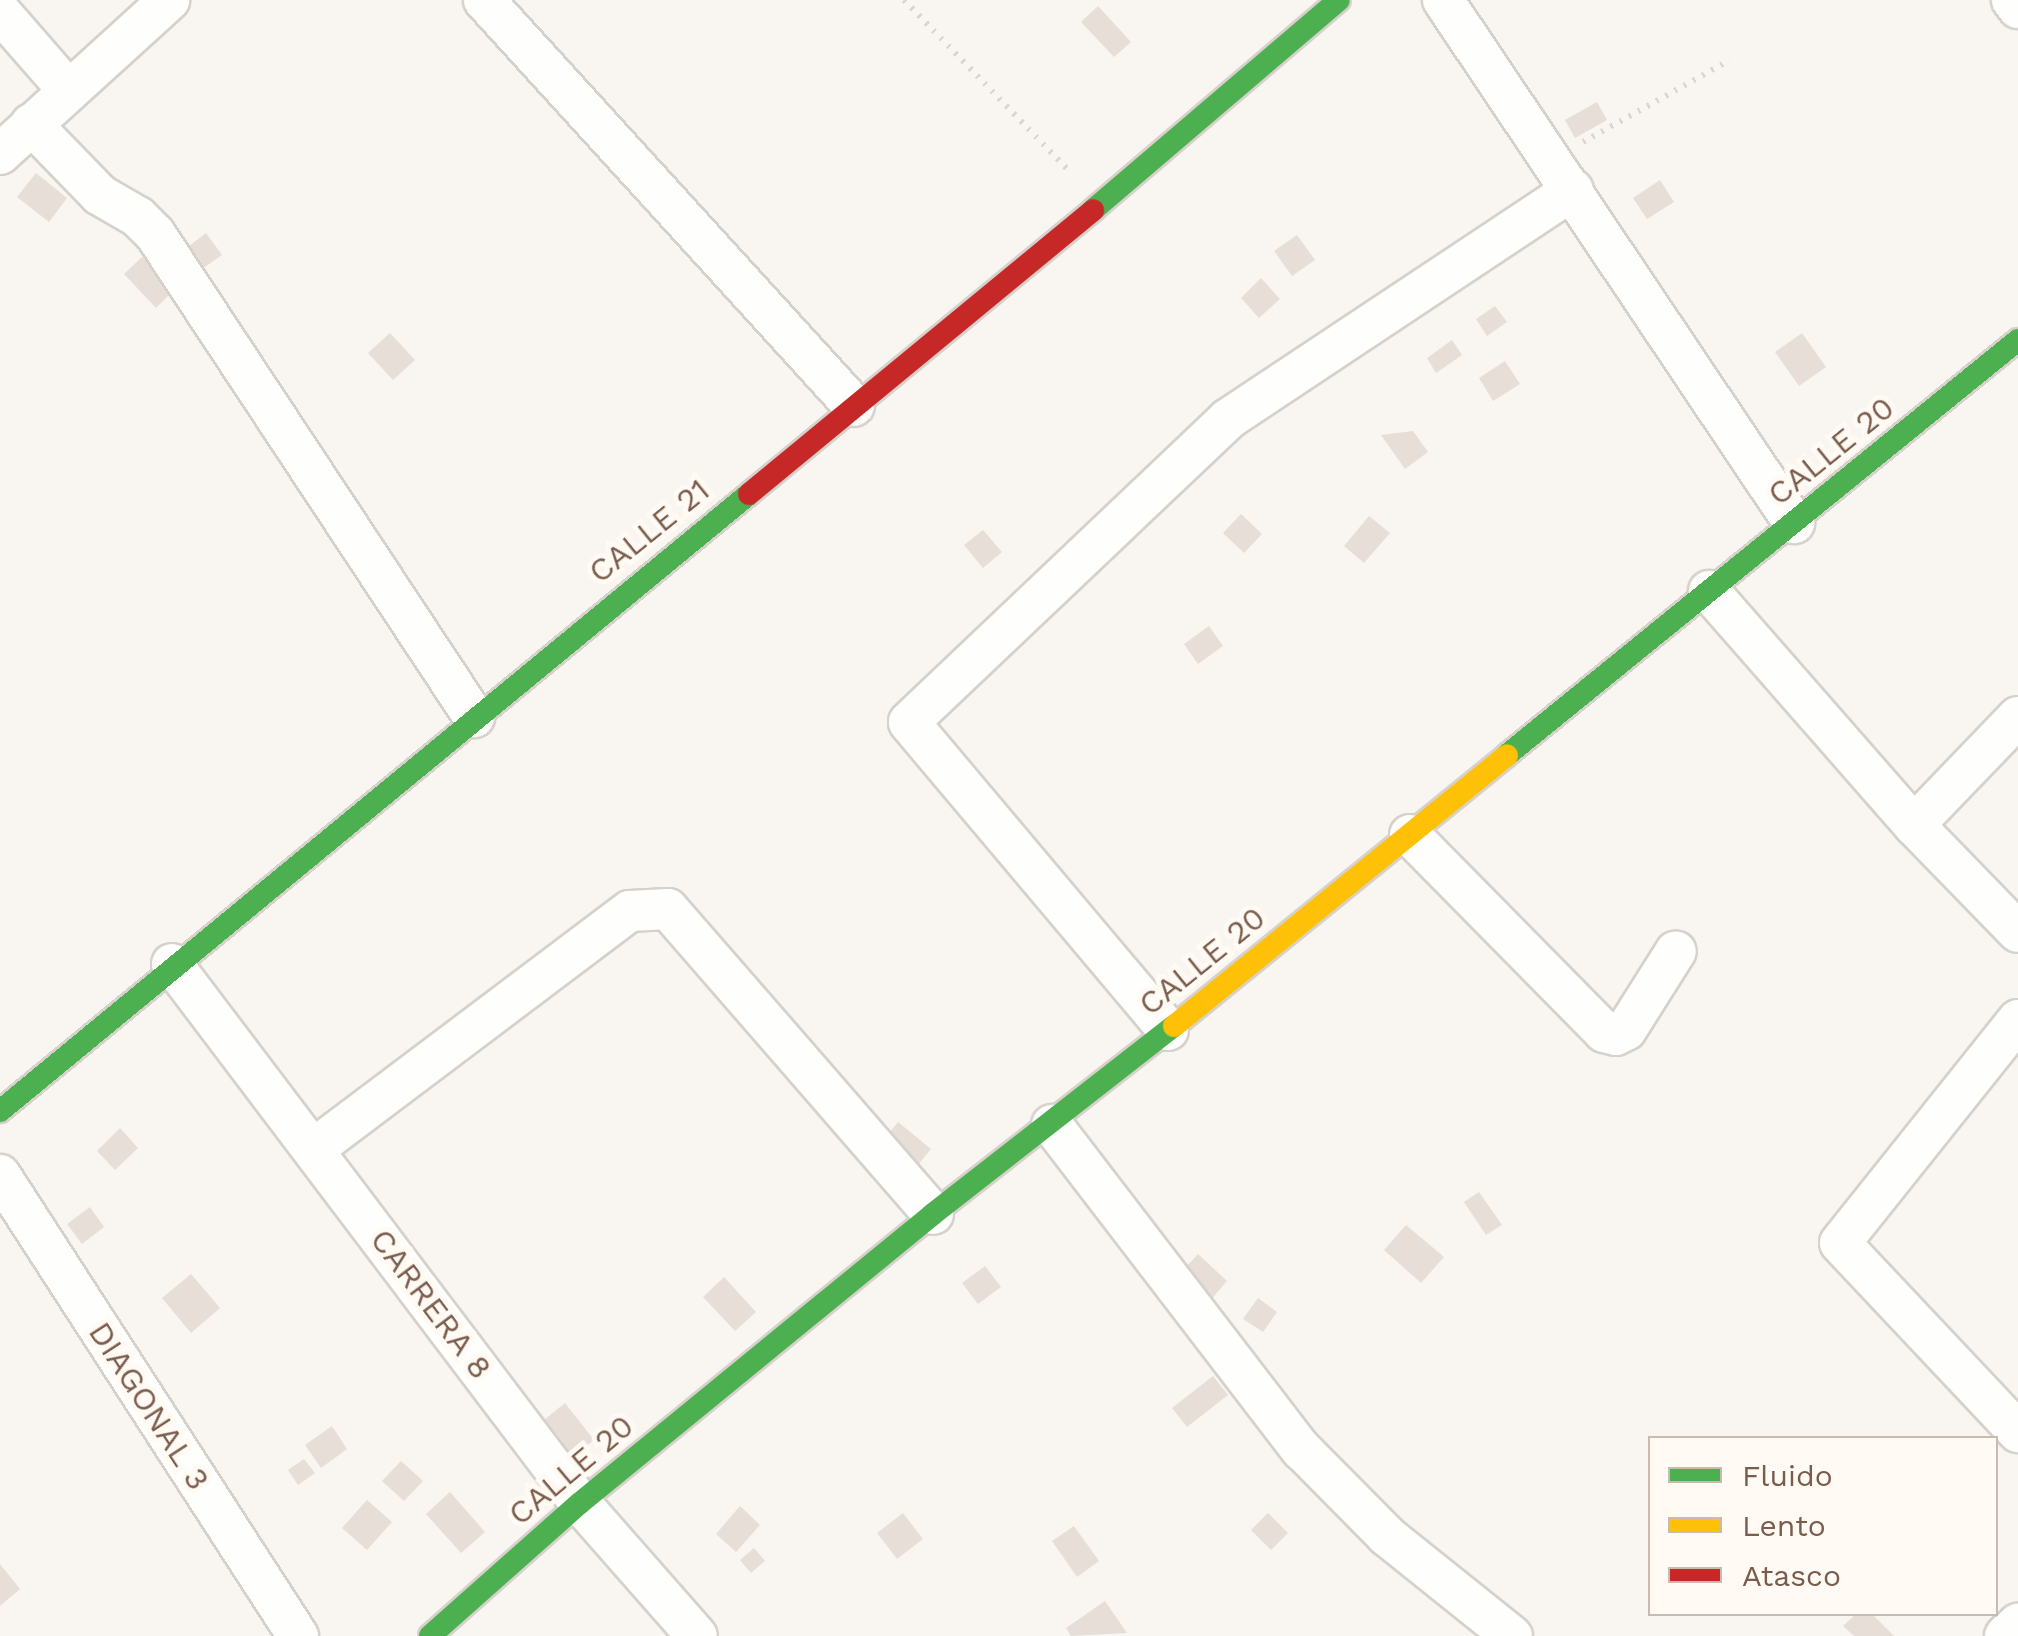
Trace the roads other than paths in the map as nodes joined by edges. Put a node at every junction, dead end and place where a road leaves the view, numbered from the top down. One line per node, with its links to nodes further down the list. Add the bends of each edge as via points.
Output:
1 (169, 0): 8 (street)
2 (484, 0): 13 (street)
3 (1443, 0): 11 (street)
4 (2012, 0): 6 (street)
5 (1329, 3): 13 (street, CALLE 21, via 1100,204)
6 (2018, 8)
7 (0, 12): 8 (street)
8 (68, 90): 9 (street)
9 (30, 124): 10 (street); 16 (street, via 100,195 138,216 154,234)
10 (0, 154)
11 (1562, 175): 14 (street); 24 (street, via 1228,419 909,722)
12 (2018, 340): 14 (street, CALLE 20)
13 (854, 406): 16 (street, CALLE 21)
14 (1794, 523): 15 (street, CALLE 20)
15 (1709, 591): 18 (street); 19 (street, CALLE 20)
16 (474, 717): 22 (street, CALLE 21)
17 (2018, 717): 18 (street)
18 (1914, 826): 20 (street)
19 (1410, 835): 21 (street, via 1604,1032 1626,1030); 24 (street, CALLE 20)
20 (2018, 932)
21 (1676, 952)
22 (172, 964): 25 (street, CALLE 21); 27 (street, CARRERA 8)
23 (2018, 1020): 30 (street, via 1840,1243)
24 (1168, 1030): 26 (street, CALLE 20)
25 (0, 1111)
26 (1052, 1125): 29 (street, CALLE 20); 36 (street, via 1301,1449 1387,1536)
27 (315, 1148): 29 (street, via 630,911 668,909); 31 (street, CARRERA 8)
28 (0, 1175): 33 (street, DIAGONAL 3)
29 (933, 1214): 31 (street, CALLE 20)
30 (2018, 1432)
31 (580, 1503): 34 (street, CALLE 20); 35 (street, CARRERA 8)
32 (2018, 1624): 37 (street)
33 (298, 1636)
34 (430, 1636)
35 (698, 1636)
36 (1512, 1636)
37 (2005, 1636)

